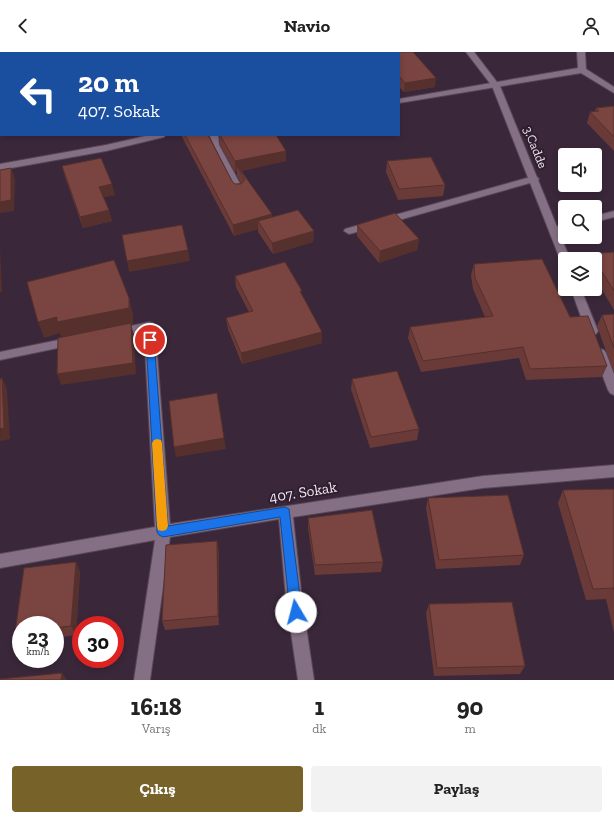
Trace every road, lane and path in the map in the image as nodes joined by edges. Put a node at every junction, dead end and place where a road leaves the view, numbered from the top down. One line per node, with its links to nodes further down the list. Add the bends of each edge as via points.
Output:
1 (470, 52): 4 (street, 3.Cadde)
2 (581, 52): 3 (street)
3 (582, 70): 4 (street); 5 (street)
4 (496, 86): 6 (street); 10 (street, 3.Cadde)
5 (614, 91)
6 (400, 101)
7 (157, 136): 9 (street)
8 (214, 136): 11 (street, via 215,145)
9 (0, 167)
10 (534, 179): 15 (street); 16 (street, 3.Cadde)
11 (239, 191)
12 (614, 214): 13 (street)
13 (602, 217)
14 (558, 229): 16 (street)
15 (349, 230)
16 (555, 230): 17 (street, 3.Cadde)
17 (563, 252)
18 (579, 296): 22 (street)
19 (102, 336): 25 (street, via 149,326)
20 (86, 339): 21 (street)
21 (0, 356)
22 (614, 390)
23 (614, 470): 24 (street, 407. Sokak, via 483,482)
24 (285, 512): 25 (street, 407. Sokak); 28 (street)
25 (163, 532): 26 (street, 407. Sokak); 27 (street)
26 (0, 561)
27 (142, 680)
28 (306, 680)

